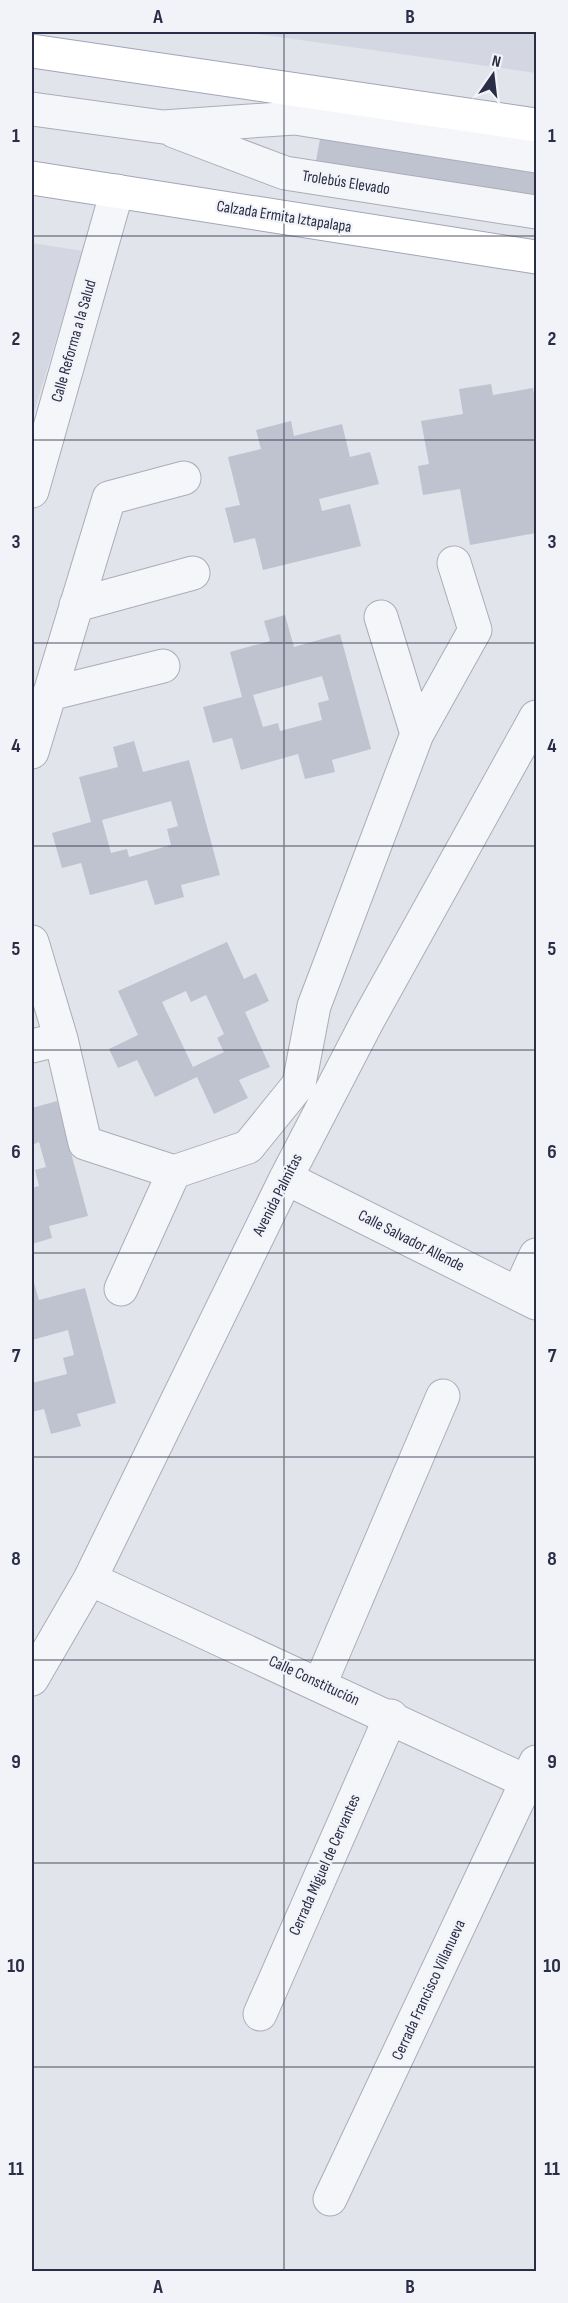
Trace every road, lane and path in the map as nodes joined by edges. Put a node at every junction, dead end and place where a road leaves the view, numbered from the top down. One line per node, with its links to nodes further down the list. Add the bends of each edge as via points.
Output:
1 (32, 51): 3 (main road)
2 (32, 109): 4 (street, Trolebús Elevado)
3 (537, 125)
4 (164, 127): 5 (street, Trolebús Elevado, via 295,118); 8 (street, Trolebús Elevado, via 285,173)
5 (537, 156)
6 (32, 178): 7 (main road, Calzada Ermita Iztapalapa)
7 (117, 190): 9 (main road, Calzada Ermita Iztapalapa); 11 (street, Calle Reforma a la Salud)
8 (537, 212)
9 (537, 257)
10 (184, 478): 14 (street, via 109,498)
11 (32, 491)
12 (454, 562): 19 (street, via 476,630)
13 (193, 573): 14 (street)
14 (76, 604): 17 (street)
15 (381, 616): 19 (street)
16 (163, 666): 17 (street)
17 (49, 694): 20 (street)
18 (537, 717): 24 (street, Avenida Palmitas, via 368,1020)
19 (417, 734): 23 (street, via 314,1006 299,1084 248,1147)
20 (32, 752)
21 (32, 942): 22 (street)
22 (46, 1043): 23 (street, via 86,1143)
23 (174, 1172): 26 (street)
24 (286, 1178): 27 (street, Calle Salvador Allende); 29 (street, Avenida Palmitas)
25 (537, 1255): 27 (street)
26 (121, 1289)
27 (527, 1298)
28 (443, 1396): 31 (street)
29 (90, 1579): 30 (street, Avenida Palmitas); 31 (street, Calle Constitución)
30 (32, 1679)
31 (320, 1684): 32 (street, Calle Constitución)
32 (391, 1716): 33 (street, Calle Constitución); 34 (street, Cerrada Miguel de Cervantes)
33 (534, 1776): 35 (street, Cerrada Francisco Villanueva)
34 (260, 2014)
35 (330, 2199)

